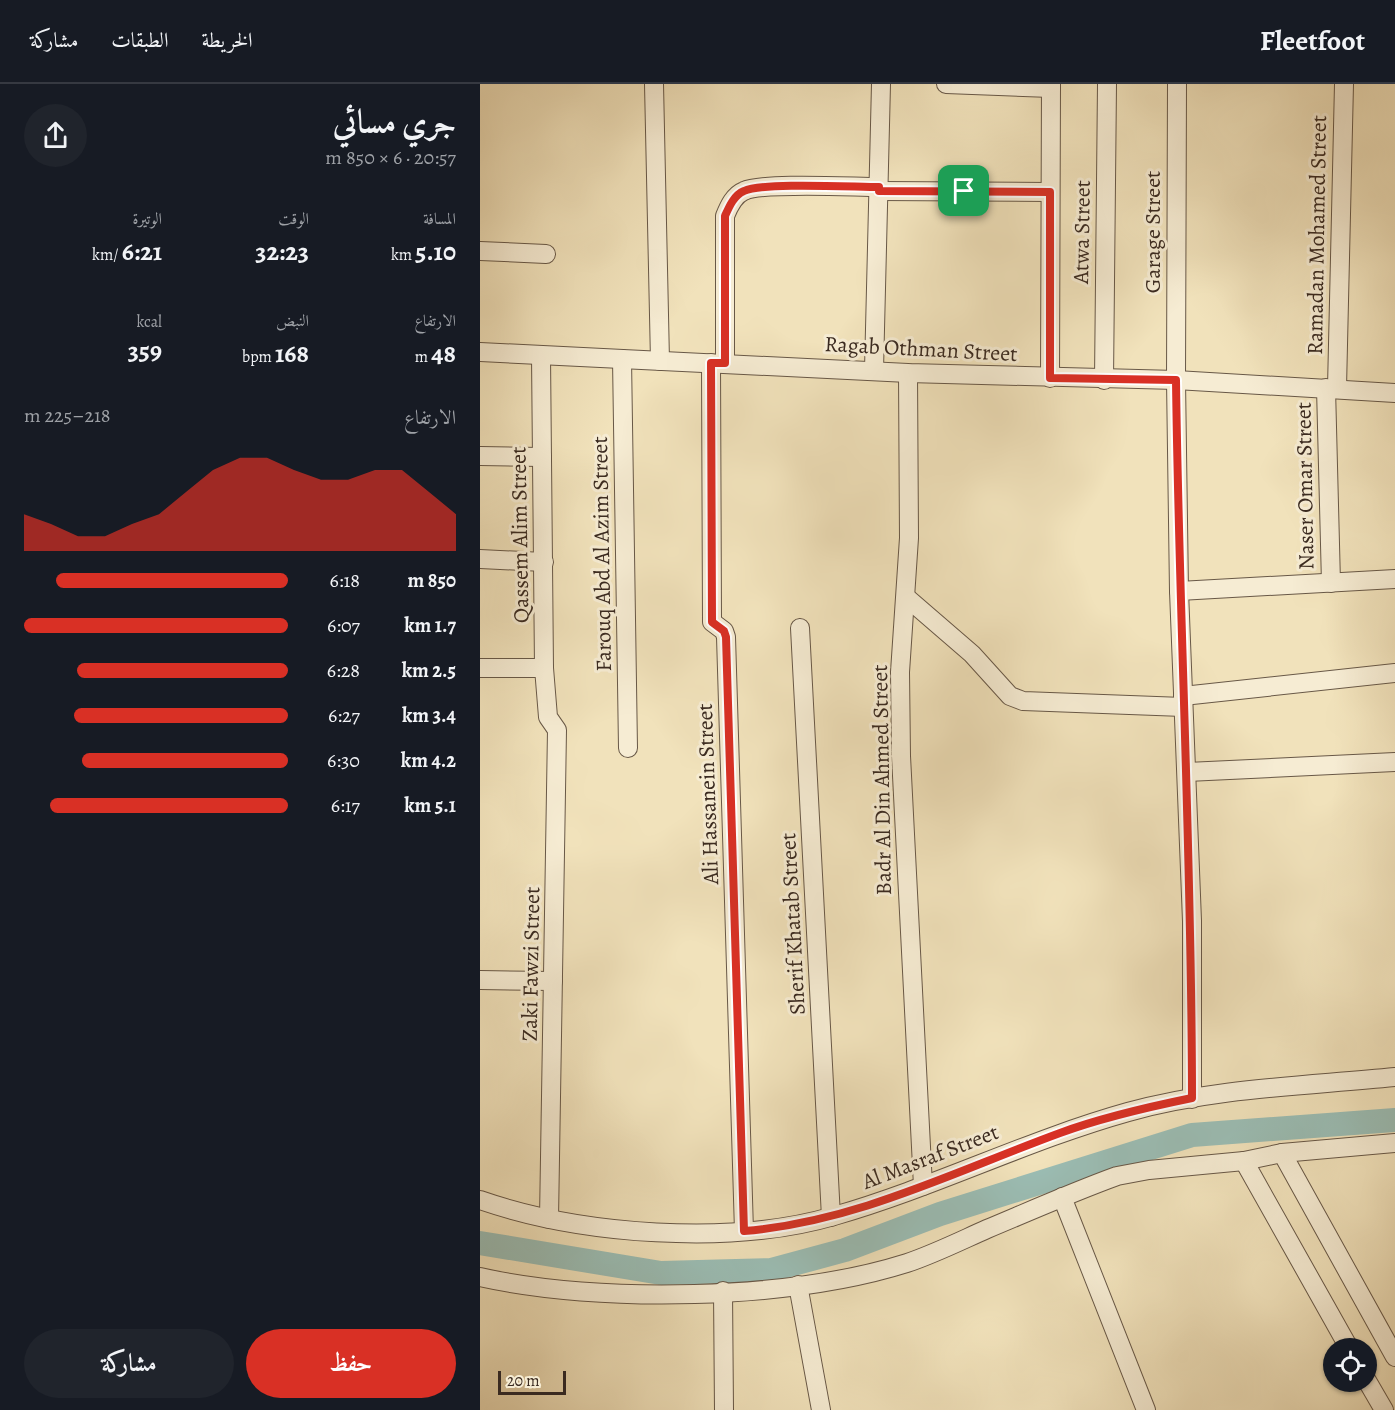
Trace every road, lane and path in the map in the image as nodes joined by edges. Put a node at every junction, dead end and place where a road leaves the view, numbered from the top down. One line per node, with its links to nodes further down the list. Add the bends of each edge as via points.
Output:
1 (654, 84): 15 (street)
2 (881, 84): 8 (street)
3 (946, 84): 7 (street)
4 (1107, 84): 20 (street, Atwa Street)
5 (1177, 84): 21 (street, Garage Street)
6 (1344, 84): 22 (street, Ramadan Mohamed Street)
7 (1050, 86): 9 (street)
8 (879, 189): 9 (street, Ali Hassanein Street); 16 (street, Ali Hassanein Street, via 763,188 743,191 730,202 725,216); 17 (street)
9 (1050, 192): 19 (street)
10 (480, 251): 11 (street)
11 (546, 254)
12 (480, 352): 13 (street, Ragab Othman Street)
13 (541, 356): 14 (street, Ragab Othman Street); 25 (street, Qassem Alim Street)
14 (622, 360): 15 (street, Ragab Othman Street); 38 (street, Farouq Abd Al Azim Street)
15 (660, 361): 16 (street, Ragab Othman Street)
16 (718, 363): 17 (street, Ragab Othman Street); 53 (street, Ali Hassanein Street, via 712,622 726,637)
17 (874, 370): 18 (street, Ragab Othman Street)
18 (908, 373): 19 (street, Ragab Othman Street); 31 (street, Badr Al Din Ahmed Street)
19 (1050, 378): 20 (street, Ragab Othman Street)
20 (1104, 380): 21 (street, Ragab Othman Street)
21 (1176, 380): 22 (street, Ragab Othman Street); 30 (street, Garage Street)
22 (1331, 388): 23 (street, Ragab Othman Street); 29 (street, Naser Omar Street)
23 (1395, 393)
24 (480, 456): 25 (street)
25 (542, 457): 27 (street, Qassem Alim Street)
26 (480, 559): 27 (street)
27 (544, 562): 34 (street, Qassem Alim Street)
28 (1395, 579): 29 (street)
29 (1330, 583): 30 (street)
30 (1179, 591): 36 (street, Garage Street)
31 (906, 597): 36 (street, via 972,654 1010,696 1023,701); 48 (street, Badr Al Din Ahmed Street, via 900,672 901,756)
32 (801, 628): 51 (street, Sherif Khatab Street)
33 (480, 668): 34 (street)
34 (544, 668): 37 (street, Qassem Alim Street)
35 (1395, 673): 36 (street)
36 (1183, 701): 40 (street, Garage Street)
37 (547, 714): 42 (street, Zaki Fawzi Street, via 557,730)
38 (628, 748)
39 (1395, 762): 40 (street)
40 (1187, 772): 44 (street, Garage Street)
41 (480, 980): 42 (street)
42 (553, 981): 52 (street, Zaki Fawzi Street)
43 (1395, 1077): 44 (street, Al Masraf Street)
44 (1192, 1098): 48 (street, Al Masraf Street, via 1071,1129)
45 (1395, 1143): 46 (street)
46 (1282, 1153): 47 (street); 58 (street)
47 (1244, 1161): 49 (street, via 1117,1176); 57 (street)
48 (923, 1186): 51 (street, Al Masraf Street)
49 (1062, 1197): 55 (street, via 910,1262 848,1279); 62 (street)
50 (480, 1200): 52 (street, Al Masraf Street)
51 (831, 1217): 53 (street, Al Masraf Street)
52 (549, 1219): 53 (street, Al Masraf Street, via 663,1232)
53 (744, 1231)
54 (480, 1277): 56 (street, via 619,1293)
55 (798, 1285): 56 (street); 61 (street)
56 (723, 1291): 60 (street)
57 (1343, 1338)
58 (1395, 1358)
59 (1374, 1392): 63 (street)
60 (724, 1410)
61 (821, 1410)
62 (1146, 1410)
63 (1384, 1410)

